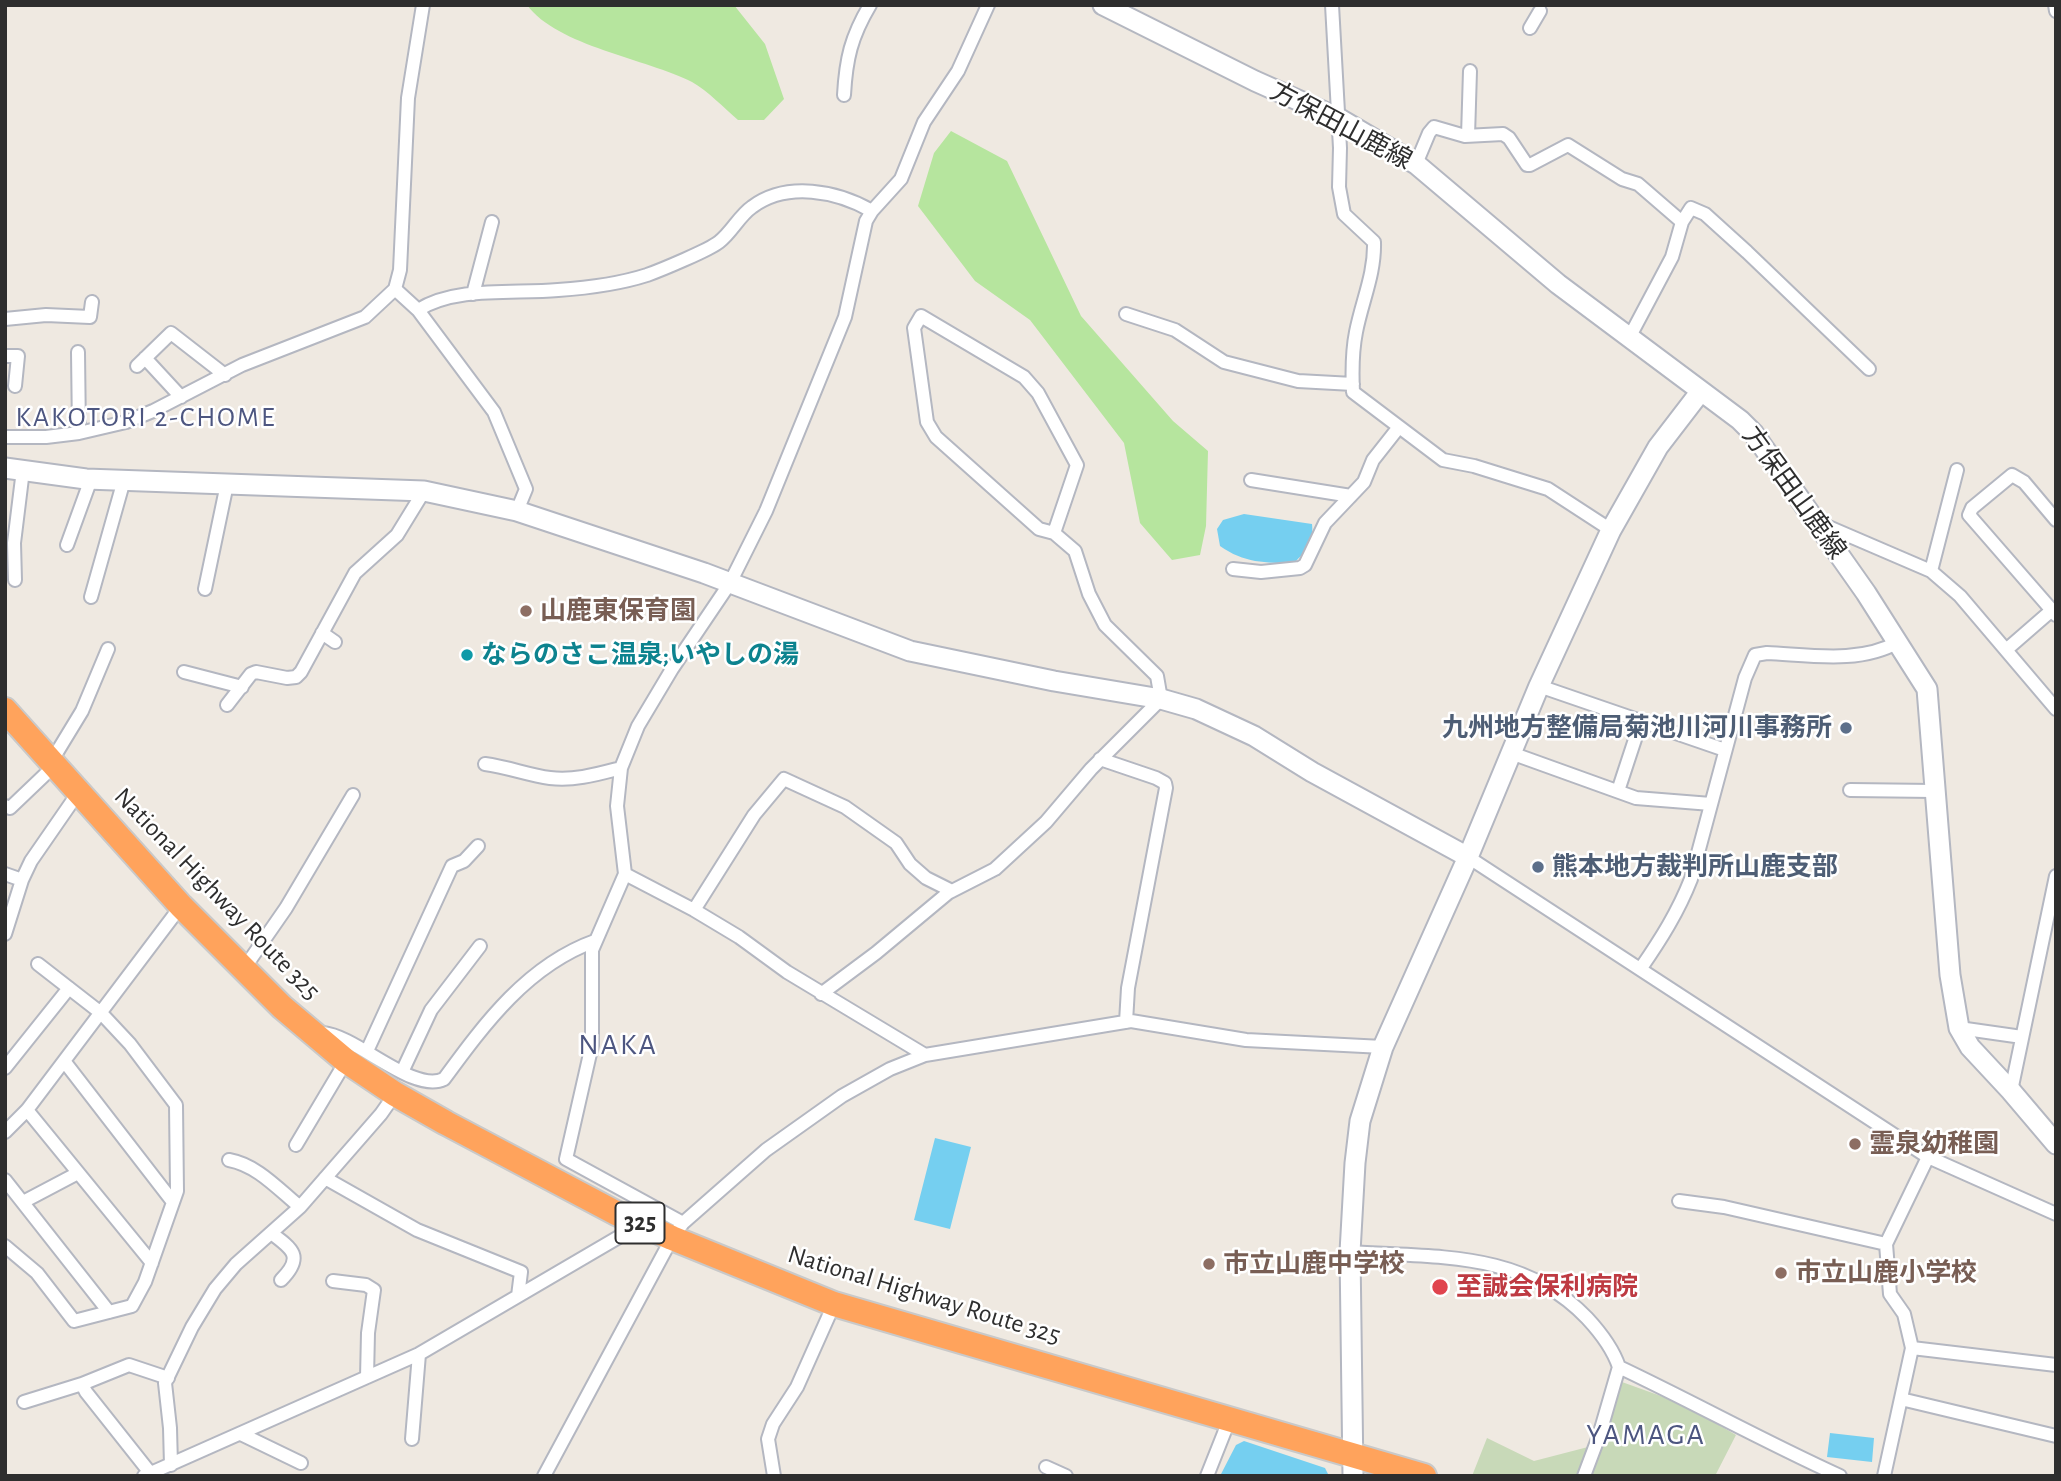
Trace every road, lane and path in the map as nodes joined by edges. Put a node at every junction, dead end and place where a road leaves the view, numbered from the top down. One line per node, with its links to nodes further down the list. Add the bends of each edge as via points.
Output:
1 (423, 5): 18 (street, via 408,97 400,270)
2 (870, 5): 11 (street, via 848,49)
3 (988, 5): 15 (street, via 958,71 924,122 901,179)
4 (1103, 5): 12 (street, 方保田山鹿線)
5 (1332, 5): 12 (street)
6 (2055, 5): 8 (street)
7 (1540, 11): 9 (street)
8 (2056, 11)
9 (1530, 28)
10 (1470, 71): 13 (street)
11 (844, 95)
12 (1338, 118): 14 (street, 方保田山鹿線); 29 (street, via 1344,214 1374,242 1356,331)
13 (1468, 136): 14 (street, via 1434,127); 17 (street, via 1503,134 1527,165 1568,145 1638,184)
14 (1416, 164): 24 (street, 方保田山鹿線)
15 (872, 211): 19 (street, via 831,194 780,193 751,207 719,243 647,275 557,290); 53 (street, via 861,238 845,317 766,511)
16 (492, 222): 19 (street)
17 (1682, 222): 24 (street, via 1671,257); 27 (street, via 1691,208 1705,214)
18 (395, 289): 21 (street); 28 (street, via 365,317)
19 (473, 294): 21 (street, via 430,302)
20 (92, 302): 23 (street, via 90,317)
21 (418, 310): 44 (street, via 494,412 526,489)
22 (1126, 314): 29 (street, via 1175,330 1224,362 1298,381)
23 (5, 318)
24 (1629, 338): 31 (street, 方保田山鹿線)
25 (78, 352): 34 (street)
26 (5, 356): 30 (street, via 18,356)
27 (1868, 369)
28 (225, 375): 32 (street); 32 (street, via 171,333 141,362)
29 (1353, 384): 33 (street, via 1353,392)
30 (15, 386)
31 (1701, 391): 46 (street, 方保田山鹿線, via 1754,434); 47 (street, via 1658,447)
32 (181, 397): 34 (street, via 126,422)
33 (1399, 427): 43 (street); 47 (street, via 1443,460 1548,489)
34 (79, 433): 35 (street)
35 (5, 437)
36 (14, 469): 38 (street); 52 (street)
37 (1957, 470): 51 (street)
38 (91, 479): 39 (street); 49 (street)
39 (124, 480): 41 (street); 55 (street)
40 (1251, 480): 43 (street)
41 (228, 484): 42 (street); 54 (street)
42 (424, 491): 44 (street); 57 (street, via 397,534 355,573)
43 (1351, 496): 50 (street, via 1325,523 1305,565 1261,572)
44 (517, 511): 53 (street)
45 (2056, 520): 56 (street, via 2024,482 2012,475 1969,514)
46 (1817, 522): 51 (street); 59 (street, 方保田山鹿線)
47 (1611, 530): 63 (street)
48 (1054, 533): 48 (street, via 1039,528 936,437 927,422 914,328 921,316 1024,377 1038,393 1077,466); 65 (street, via 1075,551 1105,625 1157,676)
49 (67, 545)
50 (1233, 569)
51 (1931, 571): 61 (street, via 1960,596)
52 (15, 580)
53 (730, 583): 65 (street, via 910,651); 75 (street, via 665,680 638,726)
54 (205, 589)
55 (91, 597)
56 (2054, 613): 61 (street)
57 (322, 633): 58 (street); 64 (street, via 296,677 256,672)
58 (335, 642)
59 (1898, 642): 70 (street, via 1881,652 1844,656 1755,655); 77 (street, 方保田山鹿線, via 1927,689)
60 (108, 649): 73 (street)
61 (2006, 650): 67 (street)
62 (184, 671): 64 (street)
63 (1539, 686): 69 (street); 71 (street)
64 (242, 687): 66 (street)
65 (1161, 699): 72 (street); 84 (street, via 1196,709 1254,736)
66 (227, 705)
67 (2056, 709)
68 (5, 710): 73 (highway, National Highway Route 325 / 325)
69 (1641, 721): 70 (street); 78 (street)
70 (1725, 750): 81 (street)
71 (1511, 753): 78 (street); 84 (street)
72 (1100, 759): 89 (street, via 1046,822 995,869); 101 (street, via 1156,778 1166,788 1128,988)
73 (53, 764): 79 (highway, National Highway Route 325 / 325); 82 (street, via 10,808)
74 (485, 764): 75 (street, via 553,778 580,778)
75 (621, 768): 86 (street, via 617,806)
76 (1850, 790): 77 (street)
77 (1934, 791): 102 (street, 方保田山鹿線)
78 (1618, 792): 81 (street, via 1636,798)
79 (78, 793): 88 (street); 90 (highway, National Highway Route 325 / 325)
80 (354, 795): 97 (street)
81 (1711, 804): 96 (street, via 1681,905)
82 (5, 806)
83 (478, 846): 106 (street, via 452,866)
84 (1468, 857): 96 (street); 104 (street)
85 (5, 874): 88 (street)
86 (625, 874): 91 (street); 93 (street)
87 (2056, 876): 103 (street)
88 (22, 880): 92 (street)
89 (952, 891): 91 (street, via 926,878 896,843 845,807 784,779 754,815); 99 (street)
90 (181, 906): 97 (highway, National Highway Route 325 / 325); 100 (street)
91 (695, 910): 99 (street)
92 (5, 934)
93 (595, 941): 109 (street, via 572,949 527,979 477,1033 444,1079); 126 (street, via 592,1045 566,1158)
94 (480, 946): 109 (street, via 431,1010)
95 (38, 964): 98 (street)
96 (1641, 968): 115 (street)
97 (243, 970): 106 (highway, National Highway Route 325 / 325, via 317,1036)
98 (68, 988): 100 (street); 108 (street)
99 (821, 993): 105 (street)
100 (101, 1013): 107 (street); 122 (street, via 176,1105 177,1191)
101 (1126, 1022): 104 (street, via 1246,1040); 105 (street)
102 (1959, 1028): 103 (street); 110 (street, 方保田山鹿線, via 1970,1047)
103 (2022, 1037): 110 (street)
104 (1382, 1047): 130 (street, via 1360,1121)
105 (925, 1055): 126 (street, via 842,1096 766,1150)
106 (357, 1056): 109 (highway, National Highway Route 325 / 325); 114 (street)
107 (64, 1061): 111 (street); 122 (street)
108 (5, 1068)
109 (398, 1083): 118 (street, via 381,1114); 125 (highway, National Highway Route 325 / 325, via 548,1178)
110 (2011, 1091): 113 (street, 方保田山鹿線)
111 (27, 1110): 112 (street); 117 (street)
112 (5, 1132)
113 (2056, 1144)
114 (296, 1145)
115 (1928, 1157): 124 (street); 128 (street)
116 (229, 1160): 123 (street, via 255,1170)
117 (78, 1173): 121 (street); 131 (street)
118 (325, 1178): 123 (street); 134 (street, via 417,1230 521,1272)
119 (5, 1180): 121 (street)
120 (1679, 1201): 128 (street)
121 (23, 1202): 136 (street)
122 (173, 1202): 131 (street)
123 (300, 1207): 127 (street)
124 (2056, 1214)
125 (641, 1224): 126 (highway, National Highway Route 325 / 325); 134 (street)
126 (677, 1231): 135 (highway, National Highway Route 325 / 325); 154 (street)
127 (271, 1233): 132 (street, via 291,1248 295,1258); 142 (street, via 215,1289)
128 (1886, 1244): 137 (street, via 1890,1294 1904,1314)
129 (5, 1246): 136 (street, via 37,1273 74,1321)
130 (1350, 1252): 140 (street, via 1473,1260 1523,1274 1558,1291 1576,1307 1595,1326); 151 (street)
131 (152, 1263): 136 (street, via 132,1306)
132 (281, 1280)
133 (333, 1281): 141 (street, via 374,1290)
134 (518, 1296): 138 (street)
135 (834, 1304): 146 (highway, National Highway Route 325 / 325); 155 (street, via 797,1387 773,1424 768,1439)
136 (109, 1312)
137 (1912, 1348): 139 (street); 144 (street)
138 (419, 1354): 141 (street); 149 (street)
139 (2056, 1365)
140 (1619, 1367): 159 (street); 160 (street)
141 (367, 1377): 147 (street)
142 (168, 1378): 143 (street, via 129,1365); 153 (street, via 170,1428)
143 (82, 1384): 145 (street); 153 (street)
144 (1901, 1399): 148 (street); 161 (street)
145 (24, 1402)
146 (1230, 1418): 151 (highway, National Highway Route 325 / 325); 157 (street)
147 (241, 1434): 150 (street); 153 (street)
148 (2056, 1436)
149 (412, 1439)
150 (301, 1463)
151 (1353, 1466): 158 (highway, National Highway Route 325 / 325)
152 (1046, 1467): 156 (street)
153 (157, 1472)
154 (544, 1476)
155 (774, 1476)
156 (1066, 1476)
157 (1207, 1476)
158 (1424, 1476)
159 (1584, 1476)
160 (1840, 1476)
161 (1884, 1476)

